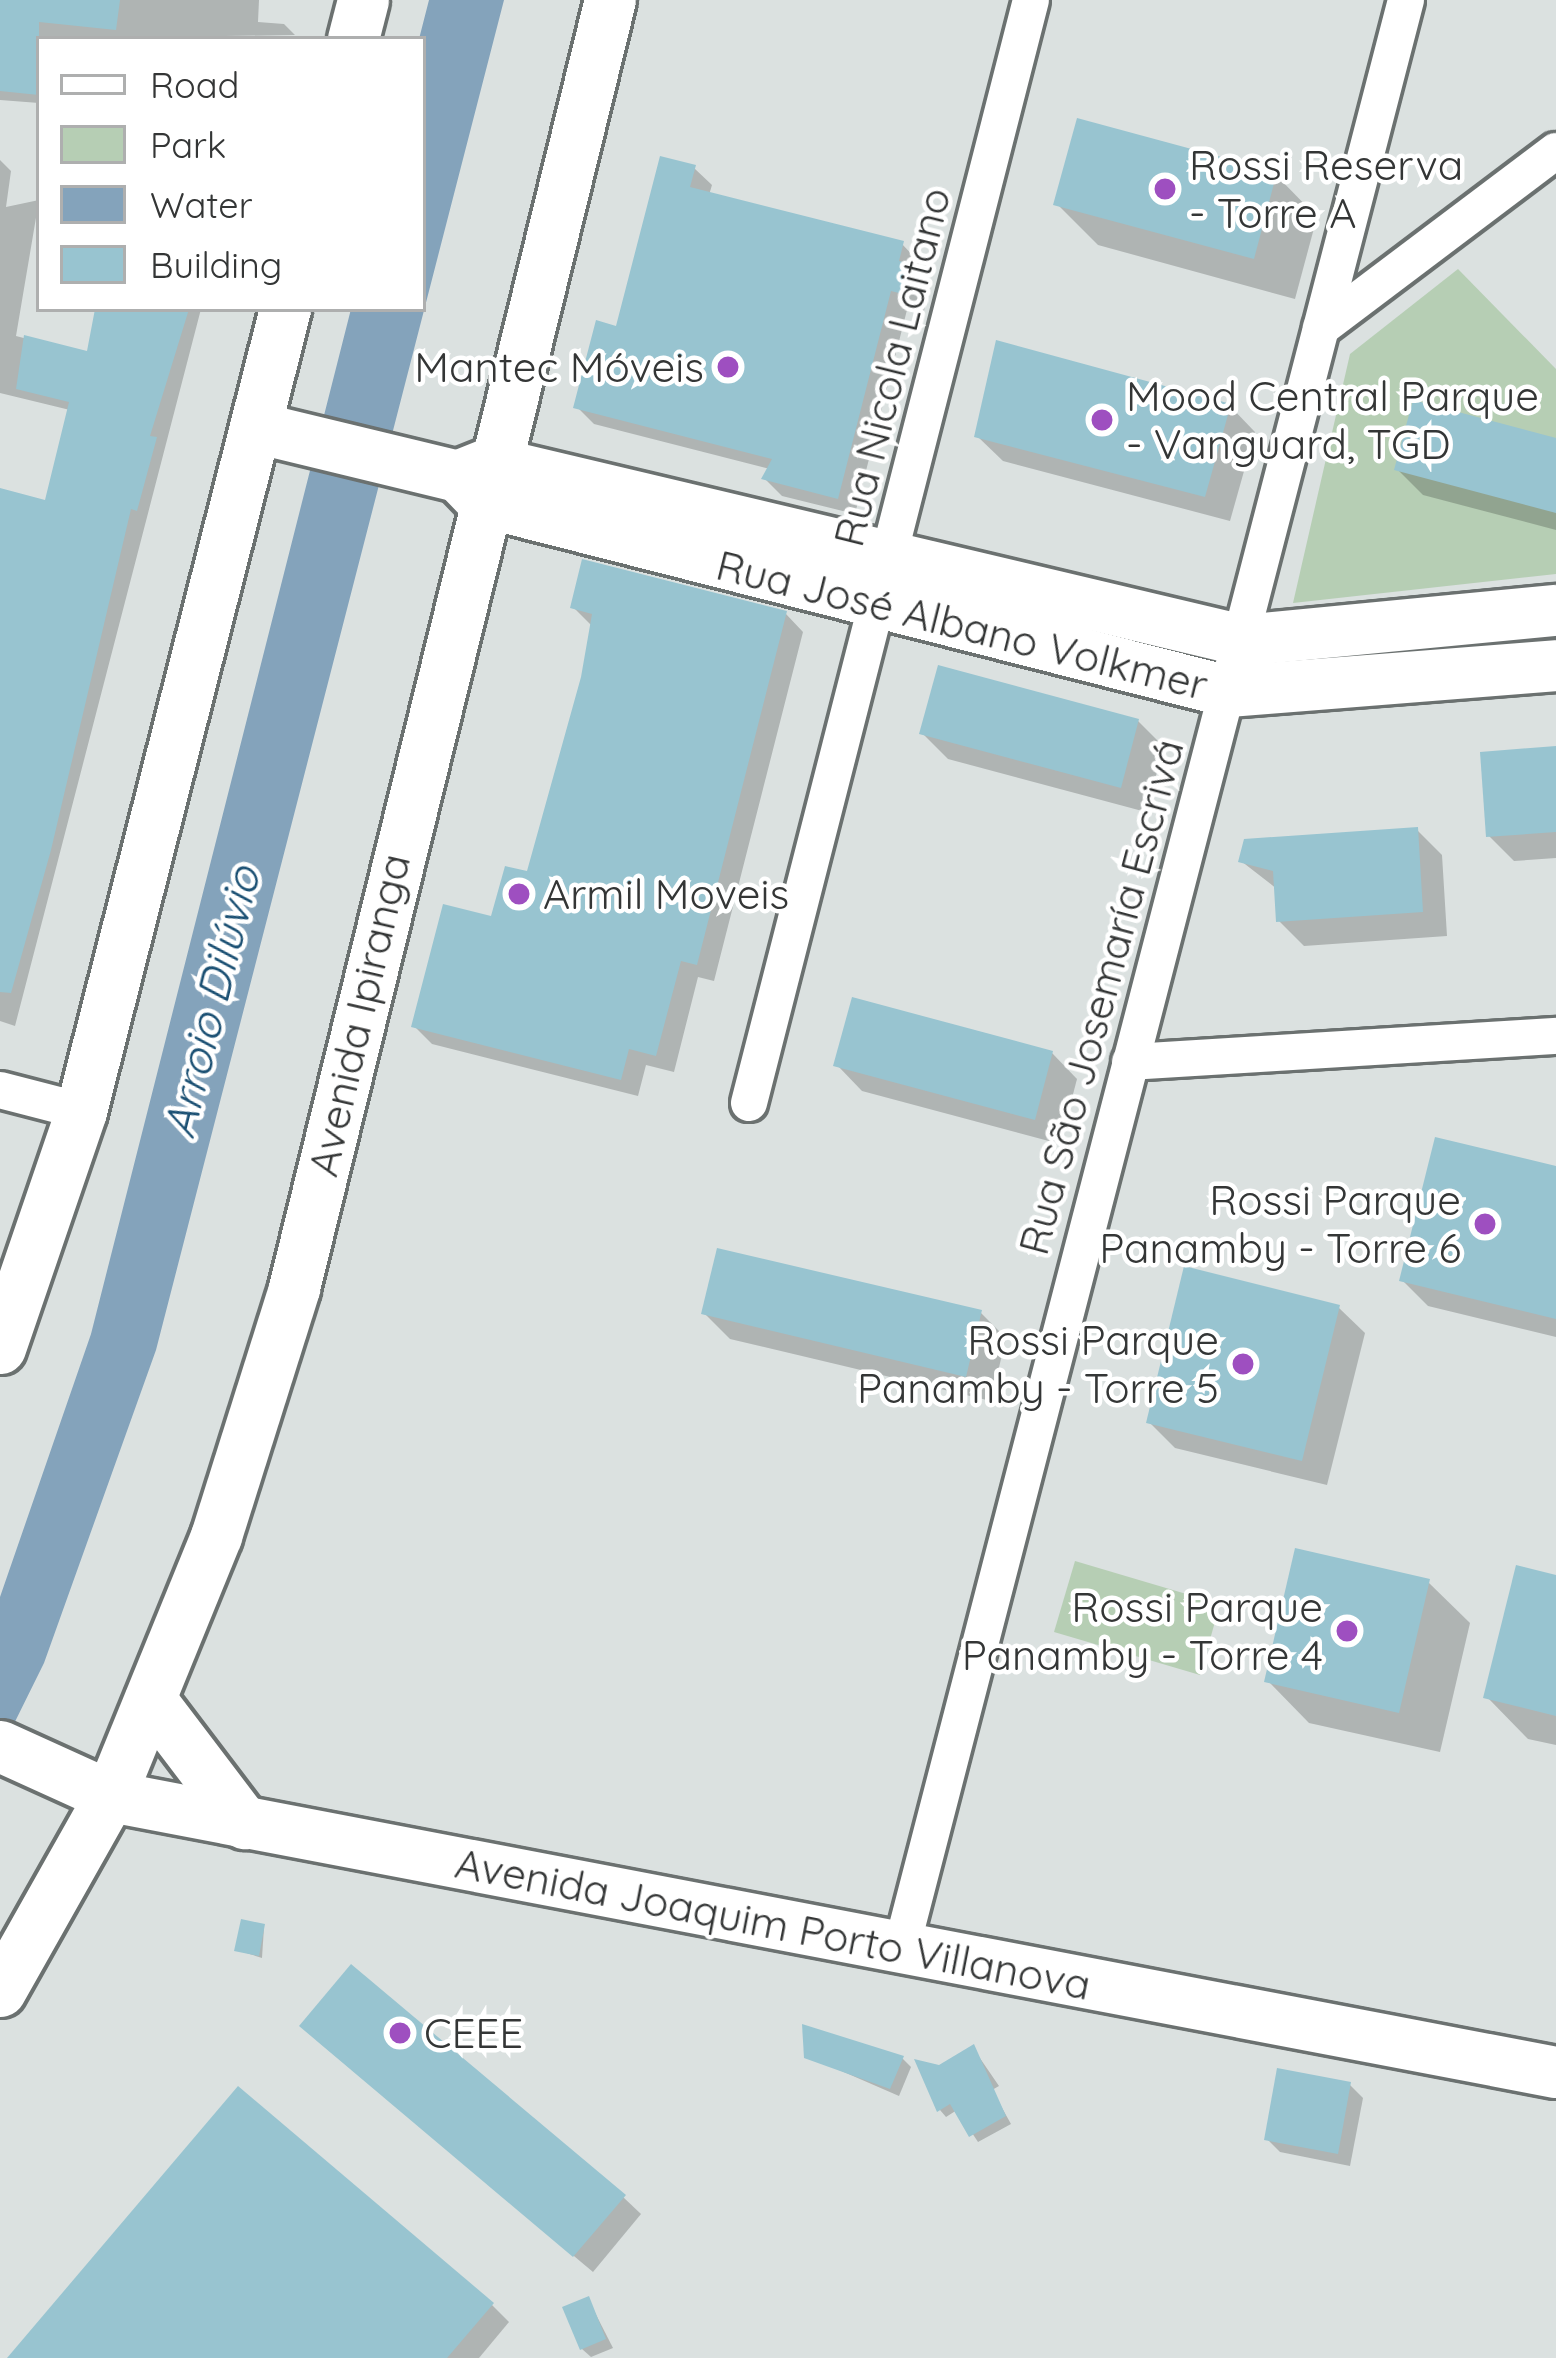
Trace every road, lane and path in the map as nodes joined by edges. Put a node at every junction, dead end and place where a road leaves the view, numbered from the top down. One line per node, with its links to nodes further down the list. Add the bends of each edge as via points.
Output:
1 (363, 0): 5 (street)
2 (610, 0): 10 (street, Avenida Ipiranga)
3 (1031, 0): 11 (street, Rua Nicola Laitano)
4 (1406, 0): 8 (street, Rua São Josemaría Escrivá)
5 (354, 36)
6 (1556, 151): 8 (street)
7 (285, 312): 9 (street)
8 (1321, 328): 13 (street, Rua São Josemaría Escrivá)
9 (271, 431): 10 (street, Rua José Albano Volkmer); 20 (street)
10 (464, 477): 11 (street, Rua José Albano Volkmer); 22 (street, Avenida Ipiranga, via 294,1288 216,1535)
11 (884, 583): 13 (street, Rua José Albano Volkmer); 15 (street, Rua José Albano Volkmer); 19 (street, Rua Nicola Laitano)
12 (1556, 610): 13 (street, Rua José Albano Volkmer)
13 (1242, 640): 15 (street, Rua São Josemaría Escrivá)
14 (1556, 665): 15 (street, Rua José Albano Volkmer)
15 (1228, 691): 17 (street, Rua São Josemaría Escrivá)
16 (1556, 1036): 17 (street)
17 (1130, 1061): 26 (street, Rua São Josemaría Escrivá)
18 (0, 1090): 20 (street)
19 (749, 1103)
20 (81, 1111): 21 (street)
21 (0, 1348)
22 (150, 1699): 24 (street, Avenida Ipiranga); 25 (street)
23 (10, 1751): 24 (street, Avenida Joaquim Porto Villanova)
24 (110, 1796): 25 (street, Avenida Joaquim Porto Villanova); 27 (street, Avenida Ipiranga)
25 (244, 1823): 26 (street, Avenida Joaquim Porto Villanova)
26 (902, 1946): 28 (street, Avenida Joaquim Porto Villanova)
27 (0, 1991)
28 (1556, 2072)

